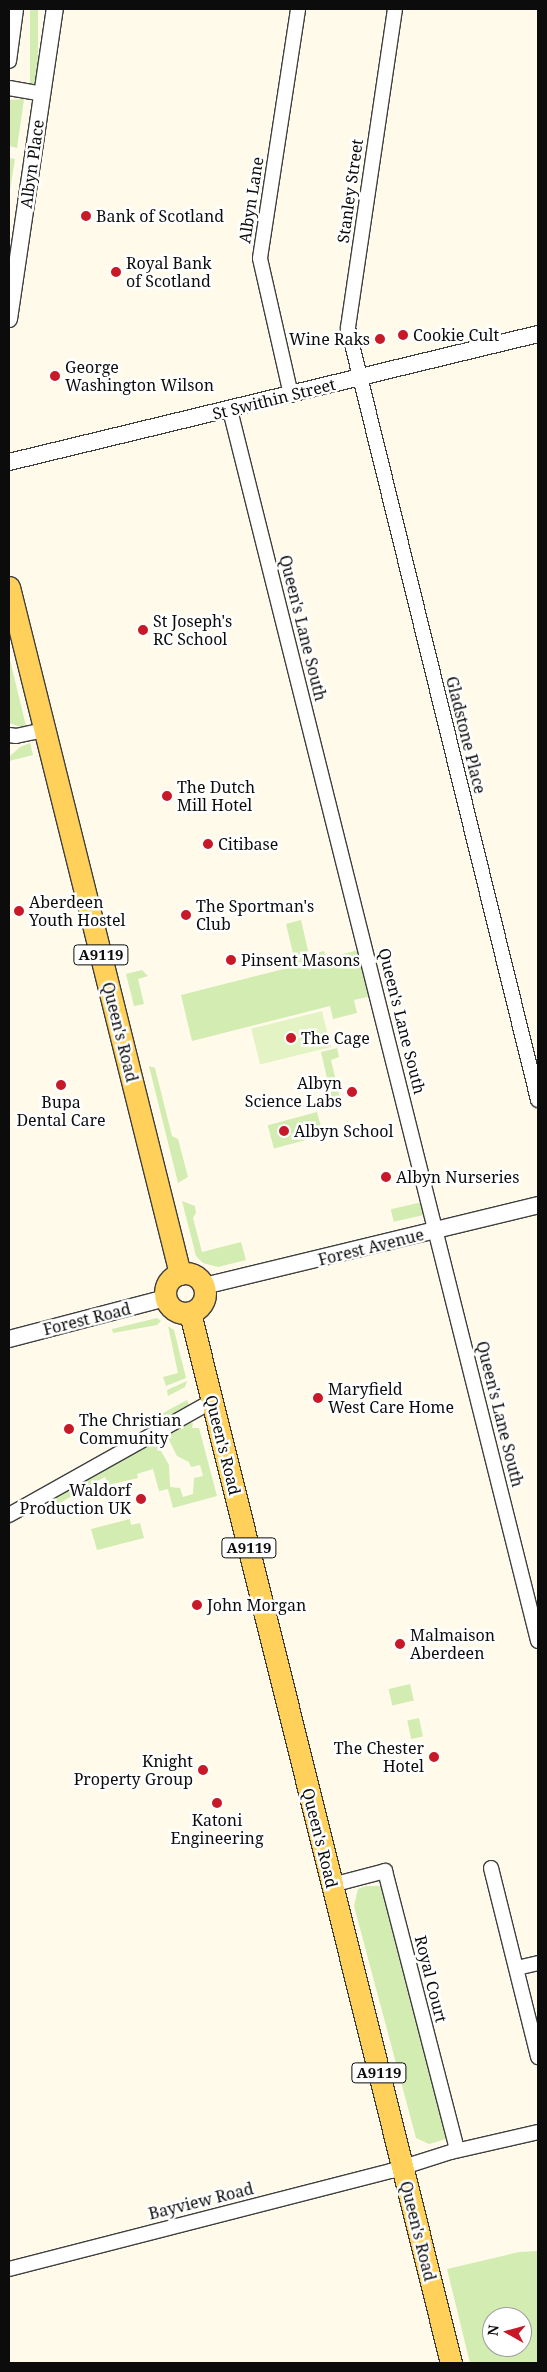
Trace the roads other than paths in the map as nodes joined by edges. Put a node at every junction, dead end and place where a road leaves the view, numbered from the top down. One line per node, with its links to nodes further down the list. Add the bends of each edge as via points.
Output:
1 (16, 9): 5 (street)
2 (55, 9): 7 (street, Albyn Place)
3 (298, 9): 11 (street, Albyn Lane, via 260,258)
4 (395, 9): 10 (street, Stanley Street, via 348,328)
5 (9, 61)
6 (9, 88): 7 (street)
7 (42, 94): 8 (street, Albyn Place)
8 (9, 320)
9 (538, 334): 10 (street, St Swithin Street)
10 (360, 378): 11 (street, St Swithin Street); 17 (street, Gladstone Place)
11 (291, 395): 12 (street, St Swithin Street)
12 (230, 410): 13 (street, St Swithin Street); 19 (street, Queen's Lane South)
13 (9, 462)
14 (9, 587): 15 (main road, Queen's Road / A9119)
15 (44, 730): 16 (street, via 16,736); 20 (main road, Queen's Road / A9119)
16 (9, 734)
17 (538, 1100)
18 (538, 1205): 19 (street, Forest Avenue)
19 (437, 1231): 21 (street, Forest Avenue); 27 (street, Queen's Lane South)
20 (180, 1274): 21 (main road, via 197,1277); 22 (main road, via 169,1281)
21 (204, 1286): 23 (main road, via 203,1302)
22 (165, 1298): 23 (main road, via 174,1310); 24 (street, Forest Road)
23 (190, 1313): 25 (main road, Queen's Road / A9119)
24 (10, 1335)
25 (212, 1401): 26 (street); 29 (main road, Queen's Road / A9119)
26 (9, 1515)
27 (538, 1641)
28 (491, 1868): 31 (street)
29 (332, 1884): 34 (street, Royal Court, via 385,1870); 35 (main road, Queen's Road / A9119)
30 (538, 1963): 31 (street)
31 (517, 1968): 32 (street)
32 (538, 2057)
33 (538, 2132): 34 (street, Bayview Road)
34 (456, 2150): 35 (street, Bayview Road)
35 (402, 2167): 36 (street, Bayview Road); 37 (main road, Queen's Road / A9119)
36 (9, 2269)
37 (451, 2363)

